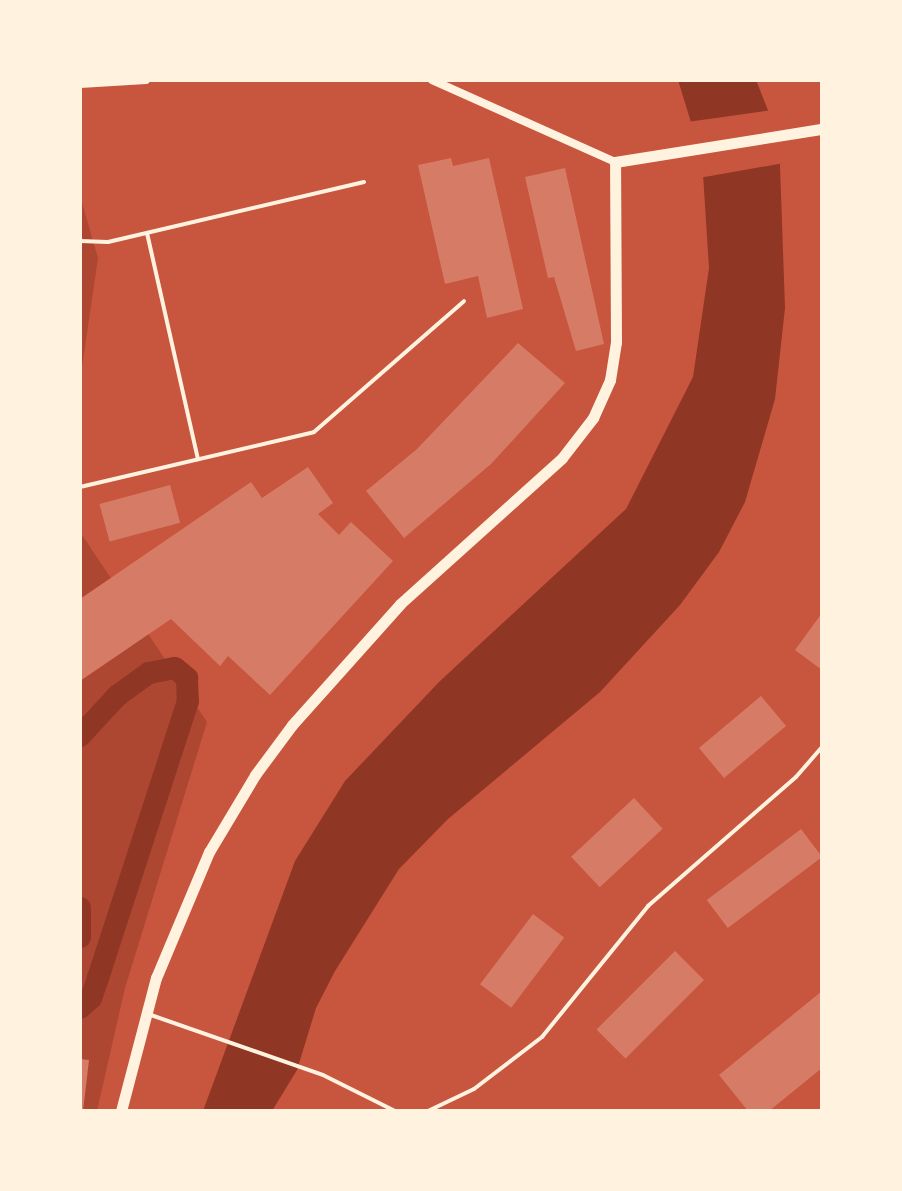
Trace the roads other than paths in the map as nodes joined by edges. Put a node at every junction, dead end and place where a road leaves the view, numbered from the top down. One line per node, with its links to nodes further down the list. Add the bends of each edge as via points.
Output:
1 (146, 80): 3 (street)
2 (432, 80): 5 (street)
3 (80, 84)
4 (819, 130): 5 (street)
5 (615, 162): 13 (street, via 616,342 610,380 593,418 562,458 400,604 292,725 209,852)
6 (364, 182): 7 (lane)
7 (147, 233): 8 (lane, via 98,244); 10 (lane)
8 (80, 241)
9 (464, 301): 10 (lane, via 314,432)
10 (198, 459): 11 (lane)
11 (80, 487)
12 (822, 747): 16 (lane, via 796,777 648,906 542,1037 474,1089)
13 (146, 1013): 14 (street); 15 (lane, via 323,1075)
14 (121, 1111)
15 (395, 1111)
16 (428, 1111)

